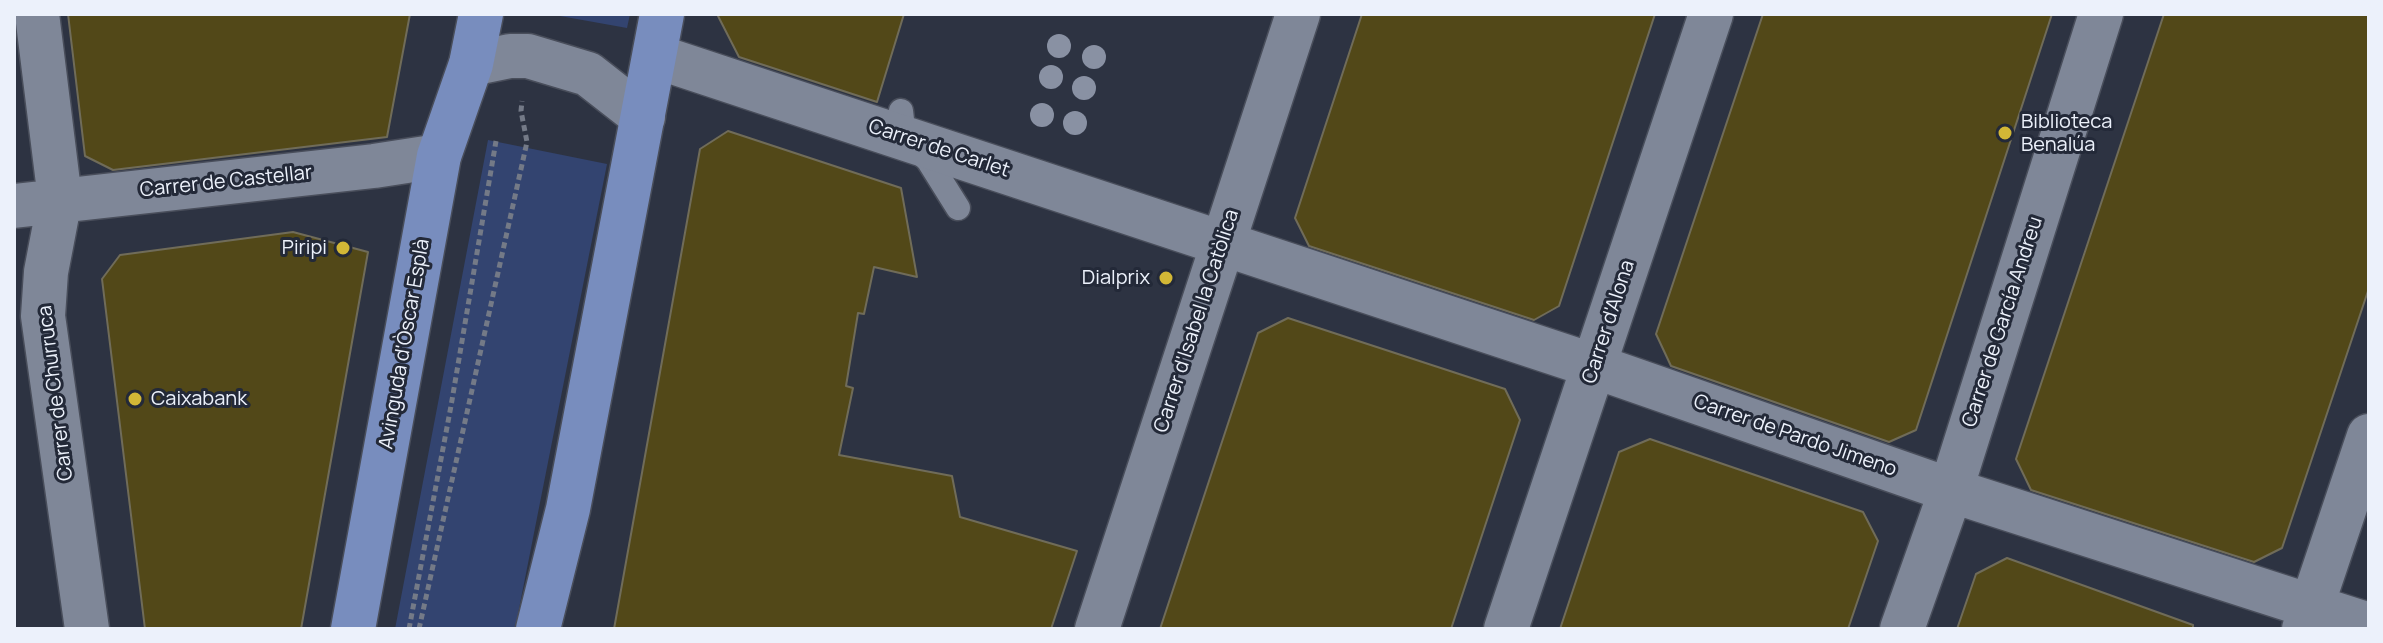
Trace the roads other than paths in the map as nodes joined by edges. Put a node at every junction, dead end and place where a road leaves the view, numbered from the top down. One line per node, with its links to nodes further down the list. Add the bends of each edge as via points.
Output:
1 (37, 14): 12 (street, Carrer de Churruca)
2 (481, 14): 8 (main road, Avinguda d'Òscar Esplà)
3 (662, 14): 7 (main road)
4 (1298, 14): 15 (street, Carrer d'Isabel la Catòlica)
5 (1711, 14): 16 (street, Carrer d'Alona)
6 (2101, 14): 18 (street, Carrer de García Andreu)
7 (655, 56): 9 (main road); 10 (street, Carrer de Carlet)
8 (471, 64): 9 (street, via 528,56 588,74); 11 (main road, Avinguda d'Òscar Esplà)
9 (643, 117): 23 (main road, via 568,509)
10 (902, 124): 14 (lane); 15 (street, Carrer de Carlet)
11 (439, 156): 12 (street, Carrer de Castellar); 22 (main road, Avinguda d'Òscar Esplà)
12 (60, 199): 13 (street, Carrer de Castellar); 21 (street, Carrer de Churruca, via 43,316)
13 (14, 206)
14 (958, 208)
15 (1223, 242): 16 (street, Carrer de Pardo Jimeno); 24 (street, Carrer d'Isabel la Catòlica)
16 (1594, 366): 18 (street, Carrer de Pardo Jimeno); 25 (street, Carrer d'Alona)
17 (2369, 436): 19 (street)
18 (1950, 490): 19 (street, Carrer de Pardo Jimeno); 26 (street, Carrer de García Andreu)
19 (2308, 617): 20 (street, Carrer de Pardo Jimeno)
20 (2369, 625)
21 (87, 629)
22 (353, 629)
23 (538, 629)
24 (1097, 629)
25 (1506, 629)
26 (1902, 629)

